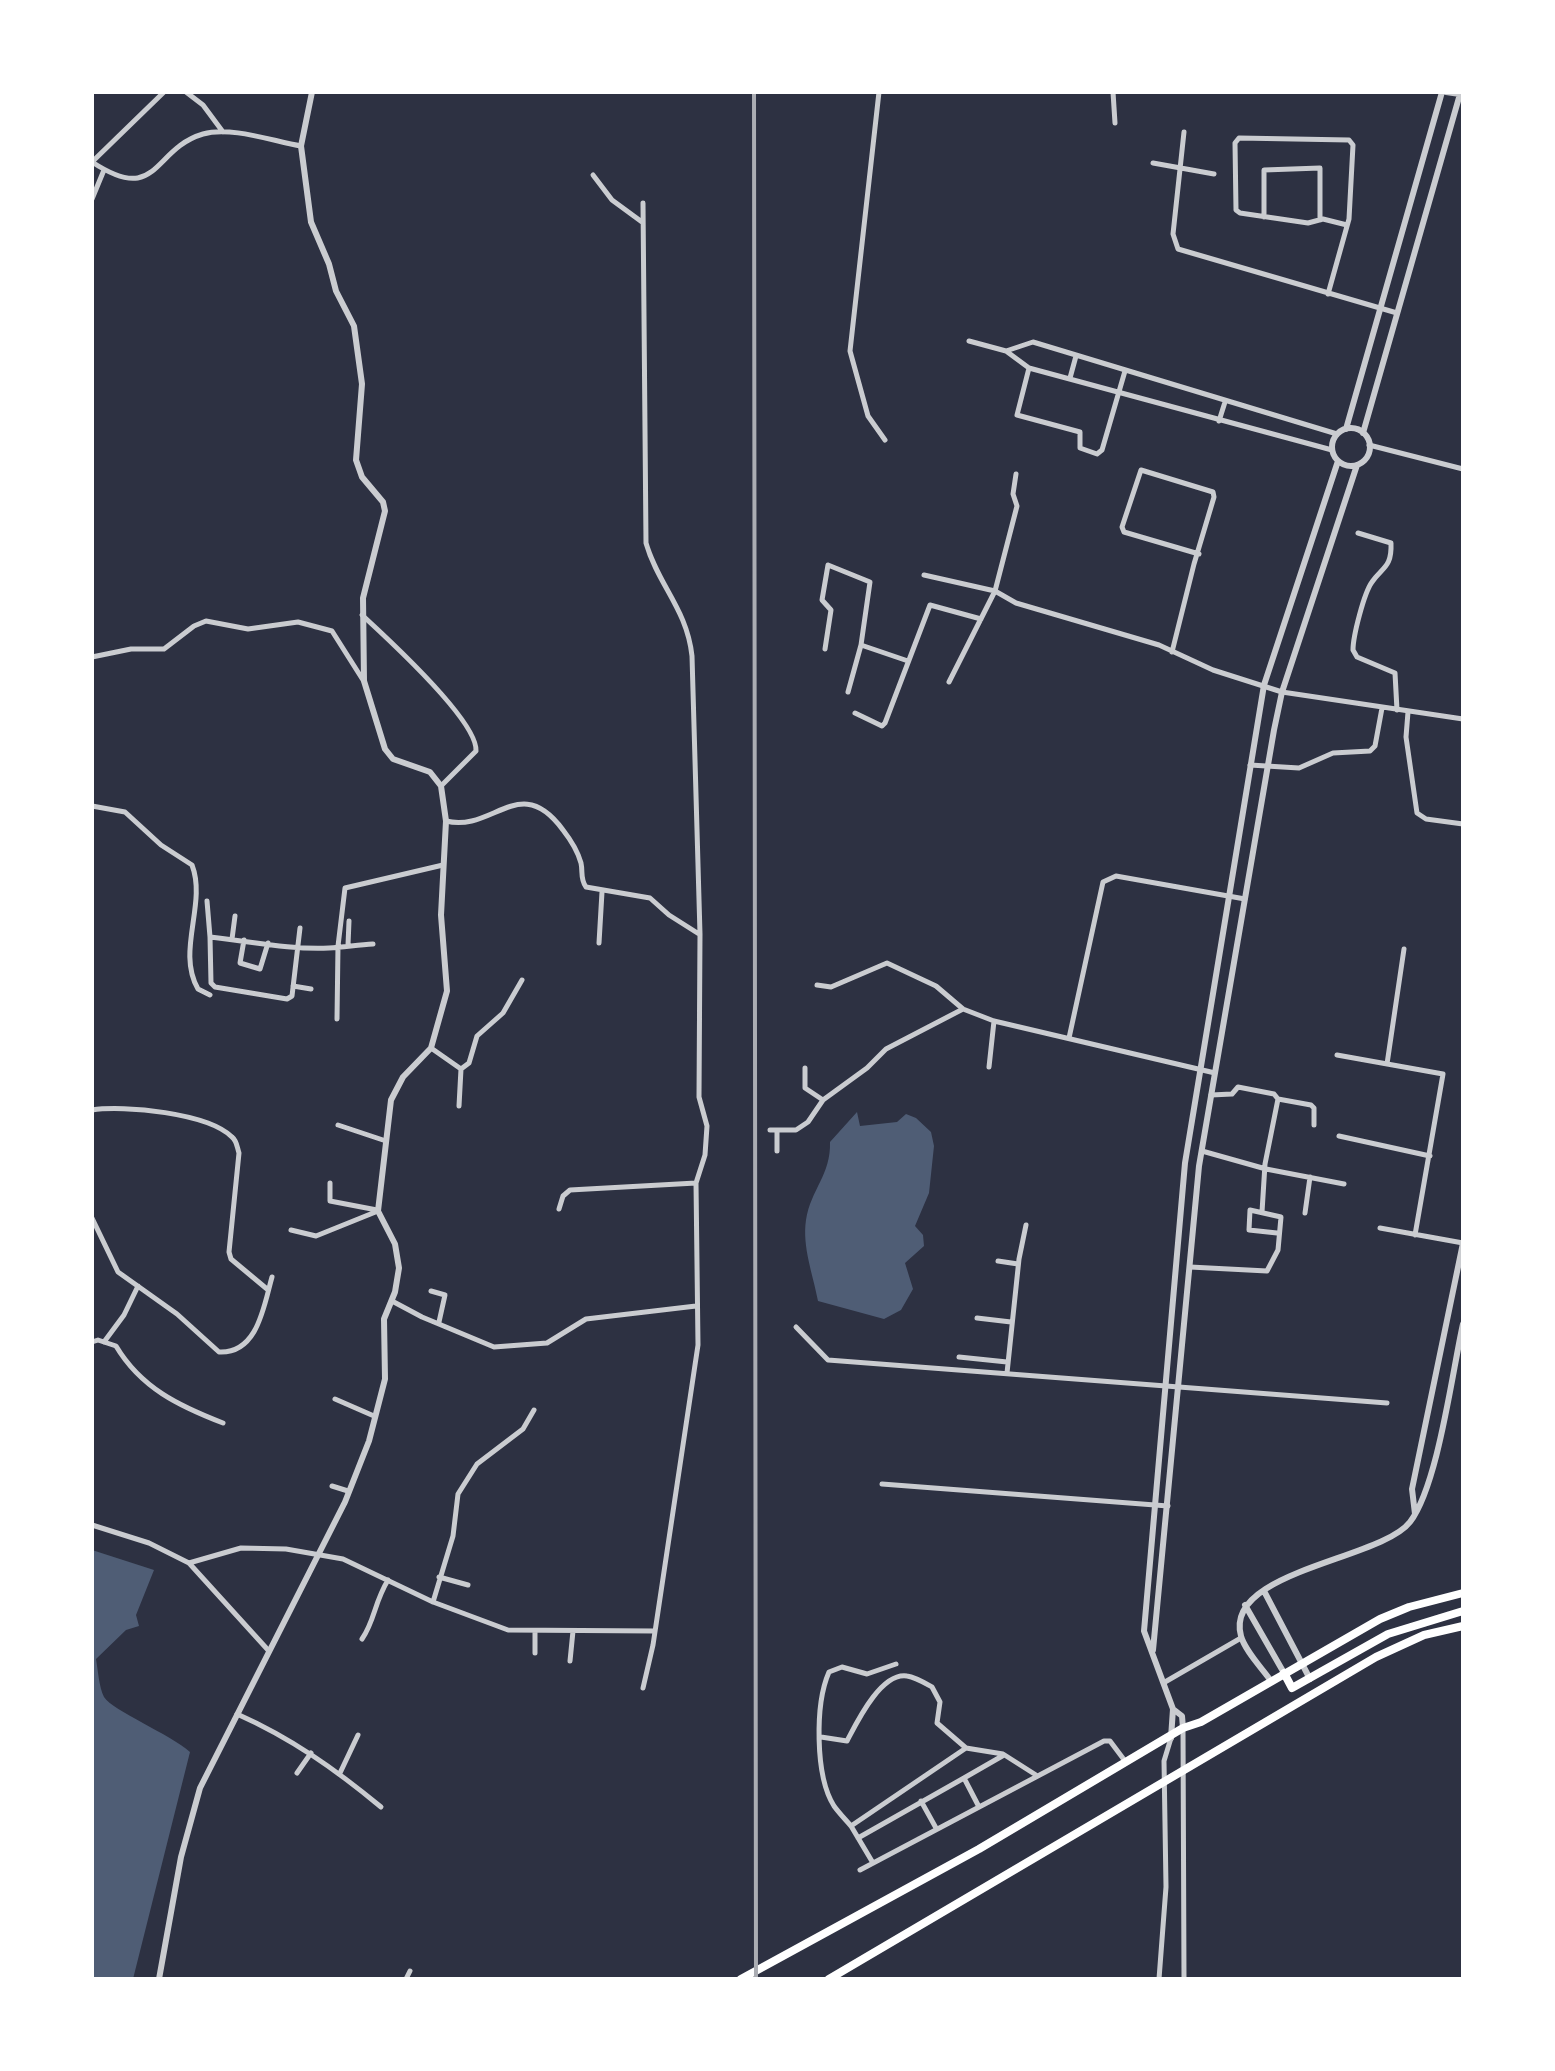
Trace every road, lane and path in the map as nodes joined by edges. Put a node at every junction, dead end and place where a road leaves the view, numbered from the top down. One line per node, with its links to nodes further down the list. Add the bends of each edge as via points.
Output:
1 (164, 92): 12 (street)
2 (186, 92): 9 (street)
3 (312, 92): 11 (street)
4 (879, 92): 39 (street, via 850,351 868,416)
5 (1113, 92): 8 (street)
6 (1444, 92): 7 (street); 25 (street)
7 (1461, 93): 26 (street)
8 (1115, 123)
9 (224, 132): 11 (street); 15 (street, via 184,142 159,169 138,179)
10 (1184, 132): 14 (street)
11 (301, 146): 50 (street, via 311,222 358,346 362,384 356,460 385,511)
12 (92, 162): 15 (street)
13 (1153, 163): 14 (street)
14 (1180, 168): 16 (street); 24 (street, via 1173,234 1178,249)
15 (104, 170): 18 (street)
16 (1214, 174)
17 (593, 175): 22 (street, via 612,200)
18 (92, 199)
19 (643, 203): 22 (street)
20 (1264, 217): 21 (street); 21 (street, via 1264,170 1320,168); 23 (street, via 1236,210 1239,138 1349,140 1353,145)
21 (1320, 220): 23 (street)
22 (643, 222): 81 (street, via 646,543 684,615 692,656)
23 (1347, 225): 24 (street)
24 (1328, 294): 25 (street)
25 (1380, 308): 26 (street); 36 (street)
26 (1397, 313): 37 (street)
27 (969, 341): 28 (street)
28 (1006, 351): 29 (street, via 1033,342); 30 (street)
29 (1076, 356): 31 (street); 32 (street)
30 (1029, 368): 32 (street); 33 (street, via 1017,415 1080,432 1080,448 1097,454)
31 (1125, 371): 33 (street); 34 (street)
32 (1070, 378): 33 (street)
33 (1119, 393): 35 (street)
34 (1225, 402): 35 (street); 38 (street)
35 (1219, 421): 41 (street)
36 (1346, 429): 37 (street); 38 (street)
37 (1363, 433): 40 (street)
38 (1337, 434): 41 (street)
39 (885, 440)
40 (1369, 445): 43 (street); 44 (street)
41 (1332, 450): 42 (street)
42 (1338, 461): 43 (street); 59 (street)
43 (1357, 465): 61 (street)
44 (1463, 469)
45 (1016, 474): 49 (street, via 1017,506)
46 (1358, 533): 63 (street, via 1391,543 1384,573 1372,581 1353,650 1357,657 1395,673)
47 (1199, 554): 47 (street, via 1213,492 1141,470 1124,532); 54 (street)
48 (924, 575): 49 (street)
49 (995, 591): 51 (street); 54 (street, via 1016,603)
50 (362, 615): 57 (street); 69 (street, via 469,725 476,751)
51 (981, 619): 56 (street, via 930,605); 58 (street)
52 (861, 645): 53 (street, via 870,582 828,565 822,600 831,610); 56 (street); 60 (street)
53 (825, 649)
54 (1172, 652): 59 (street)
55 (92, 657): 57 (street, via 164,649 206,621 248,629 298,622 332,631)
56 (908, 661): 65 (street, via 882,726)
57 (364, 681): 69 (street, via 385,749 393,759 430,772)
58 (949, 682)
59 (1264, 685): 61 (street); 67 (street)
60 (848, 692)
61 (1282, 692): 62 (street); 68 (street)
62 (1382, 708): 63 (street); 68 (street, via 1370,751 1333,753 1299,768)
63 (1397, 710): 64 (street)
64 (1408, 712): 66 (street); 72 (street, via 1406,737 1417,813)
65 (855, 713)
66 (1463, 719)
67 (1250, 765): 68 (street); 75 (street)
68 (1267, 768): 76 (street)
69 (441, 786): 71 (street)
70 (92, 806): 96 (street, via 125,812 192,865 190,961 198,989)
71 (446, 821): 73 (street); 74 (street, via 464,824 510,805 536,805 564,831 581,862 586,887)
72 (1463, 824)
73 (443, 865): 90 (street, via 345,888); 101 (street, via 447,991)
74 (602, 892): 81 (street, via 650,898); 86 (street)
75 (1229, 897): 76 (street); 100 (street, via 1116,876 1103,882); 107 (street)
76 (1245, 899): 108 (street)
77 (207, 901): 82 (street)
78 (235, 916): 83 (street)
79 (349, 921): 89 (street)
80 (300, 928): 88 (street)
81 (700, 934): 126 (street, via 699,1097 707,1126)
82 (210, 937): 83 (street); 94 (street, via 215,987 287,999)
83 (232, 939): 84 (street)
84 (244, 940): 85 (street); 85 (street, via 240,963 260,969)
85 (268, 943): 88 (street)
86 (599, 943)
87 (373, 944): 89 (street)
88 (299, 945): 90 (street); 94 (street)
89 (348, 945): 90 (street)
90 (338, 946): 98 (street)
91 (1404, 949): 103 (street)
92 (522, 980): 106 (street, via 503,1013 477,1036 469,1063)
93 (817, 985): 97 (street, via 842,984 887,963 936,986)
94 (293, 986): 95 (street)
95 (311, 989)
96 (210, 995)
97 (963, 1009): 99 (street); 111 (street, via 903,1039)
98 (337, 1019)
99 (994, 1021): 100 (street); 104 (street)
100 (1069, 1038): 107 (street)
101 (431, 1048): 106 (street); 119 (street, via 397,1086)
102 (1337, 1055): 103 (street)
103 (1387, 1064): 122 (street, via 1443,1074)
104 (989, 1067)
105 (805, 1068): 111 (street, via 805,1088)
106 (461, 1069): 112 (street)
107 (1200, 1069): 108 (street); 158 (street, via 1185,1163)
108 (1215, 1073): 109 (street)
109 (1211, 1095): 110 (street, via 1232,1094 1238,1087); 121 (street)
110 (1278, 1099): 115 (street, via 1311,1105); 123 (street)
111 (823, 1100): 117 (street, via 808,1122 796,1130)
112 (459, 1106)
113 (92, 1110): 144 (street, via 113,1107 191,1119 224,1130 235,1140 239,1153 231,1259)
114 (338, 1125): 119 (street)
115 (1314, 1125)
116 (770, 1130): 117 (street)
117 (777, 1131): 120 (street)
118 (1339, 1136): 122 (street)
119 (386, 1141): 129 (street)
120 (777, 1151)
121 (1202, 1151): 123 (street); 141 (street)
122 (1430, 1156): 137 (street)
123 (1266, 1169): 124 (street); 130 (street)
124 (1310, 1177): 127 (street); 131 (street)
125 (330, 1183): 129 (street, via 330,1201)
126 (696, 1183): 128 (street, via 570,1190); 147 (street)
127 (1344, 1184)
128 (559, 1209)
129 (378, 1211): 135 (street, via 316,1236); 146 (street, via 389,1228 399,1268)
130 (1262, 1212): 136 (street, via 1281,1217); 136 (street, via 1250,1210 1247,1228)
131 (1305, 1213)
132 (92, 1218): 143 (street, via 111,1262)
133 (1026, 1225): 140 (street)
134 (1380, 1228): 137 (street)
135 (291, 1230)
136 (1277, 1233): 141 (street, via 1278,1250 1267,1271)
137 (1415, 1235): 138 (street)
138 (1463, 1243): 170 (street, via 1412,1489)
139 (998, 1261): 140 (street)
140 (1018, 1264): 150 (street)
141 (1190, 1267): 159 (street)
142 (272, 1277): 144 (street)
143 (138, 1286): 144 (street, via 225,1352 254,1336); 154 (street)
144 (267, 1289)
145 (431, 1291): 149 (street, via 445,1295)
146 (392, 1301): 149 (street); 163 (street, via 384,1319 385,1379)
147 (696, 1306): 149 (street, via 586,1319 547,1343 527,1345 485,1345); 184 (street, via 698,1345)
148 (977, 1318): 150 (street)
149 (439, 1322)
150 (1011, 1322): 156 (street)
151 (1463, 1324): 170 (street, via 1427,1492)
152 (796, 1327): 157 (street, via 828,1360)
153 (92, 1342): 154 (street)
154 (104, 1342): 164 (street, via 116,1346 130,1370 173,1403)
155 (959, 1357): 156 (street)
156 (1007, 1362): 157 (street)
157 (1007, 1373): 158 (street)
158 (1165, 1387): 159 (street); 168 (street)
159 (1179, 1388): 161 (street); 169 (street)
160 (335, 1399): 163 (street)
161 (1387, 1403)
162 (534, 1410): 174 (street, via 523,1429 477,1464 458,1494 453,1536)
163 (374, 1416): 167 (street)
164 (223, 1423)
165 (882, 1484): 168 (street)
166 (332, 1486): 167 (street)
167 (348, 1491): 172 (street)
168 (1155, 1505): 169 (street); 189 (street, via 1144,1631)
169 (1169, 1506): 189 (street)
170 (1415, 1514): 177 (street, via 1398,1533)
171 (92, 1525): 173 (street, via 149,1543)
172 (319, 1555): 173 (street, via 241,1548); 175 (street, via 343,1559); 188 (street)
173 (189, 1563): 188 (street)
174 (439, 1577): 176 (street); 179 (street)
175 (388, 1580): 179 (street); 187 (street)
176 (468, 1585)
177 (1264, 1591): 180 (street); 192 (street)
178 (1463, 1593): 192 (main road, via 1380,1619)
179 (433, 1602): 185 (street, via 508,1630)
180 (1245, 1605): 186 (street, via 1239,1616); 194 (street)
181 (1463, 1611): 195 (main road, via 1388,1634)
182 (1463, 1626): 225 (main road, via 1424,1635 1376,1657)
183 (573, 1631): 184 (street); 185 (street); 191 (street)
184 (654, 1631): 198 (street)
185 (535, 1632): 190 (street)
186 (1241, 1638): 196 (street); 197 (street)
187 (362, 1639)
188 (268, 1650): 200 (street)
189 (1153, 1650): 197 (street)
190 (535, 1653)
191 (570, 1661)
192 (1303, 1662): 194 (main road); 195 (street)
193 (896, 1664): 203 (street, via 867,1674 842,1667 829,1672 819,1698)
194 (1284, 1673): 195 (main road, via 1292,1688); 196 (main road)
195 (1310, 1679)
196 (1271, 1681): 201 (main road)
197 (1165, 1682): 199 (street)
198 (643, 1688)
199 (1173, 1709): 201 (street, via 1182,1716); 204 (street)
200 (237, 1714): 206 (street); 222 (street, via 196,1802)
201 (1183, 1728): 204 (main road); 227 (street)
202 (358, 1735): 210 (street)
203 (821, 1737): 205 (street, via 847,1741 870,1698 907,1676 932,1687 940,1702 937,1723); 216 (street, via 823,1772 833,1805)
204 (1171, 1738): 208 (main road); 226 (street, via 1164,1761 1166,1887)
205 (966, 1748): 207 (street); 216 (street)
206 (311, 1753): 209 (street); 210 (street)
207 (1004, 1755): 211 (street); 212 (street)
208 (1126, 1762): 211 (street, via 1110,1741 1104,1741); 224 (main road)
209 (297, 1773)
210 (340, 1773): 215 (street)
211 (1036, 1775): 214 (street)
212 (964, 1778): 213 (street); 214 (street)
213 (920, 1801): 217 (street); 218 (street)
214 (978, 1805): 217 (street)
215 (381, 1807)
216 (851, 1826): 218 (street)
217 (936, 1828): 219 (street)
218 (858, 1838): 219 (street)
219 (873, 1863): 220 (street)
220 (860, 1870)
221 (410, 1971): 223 (street)
222 (159, 1979)
223 (406, 1979)
224 (741, 1979)
225 (829, 1979)
226 (1159, 1979)
227 (1184, 1979)

